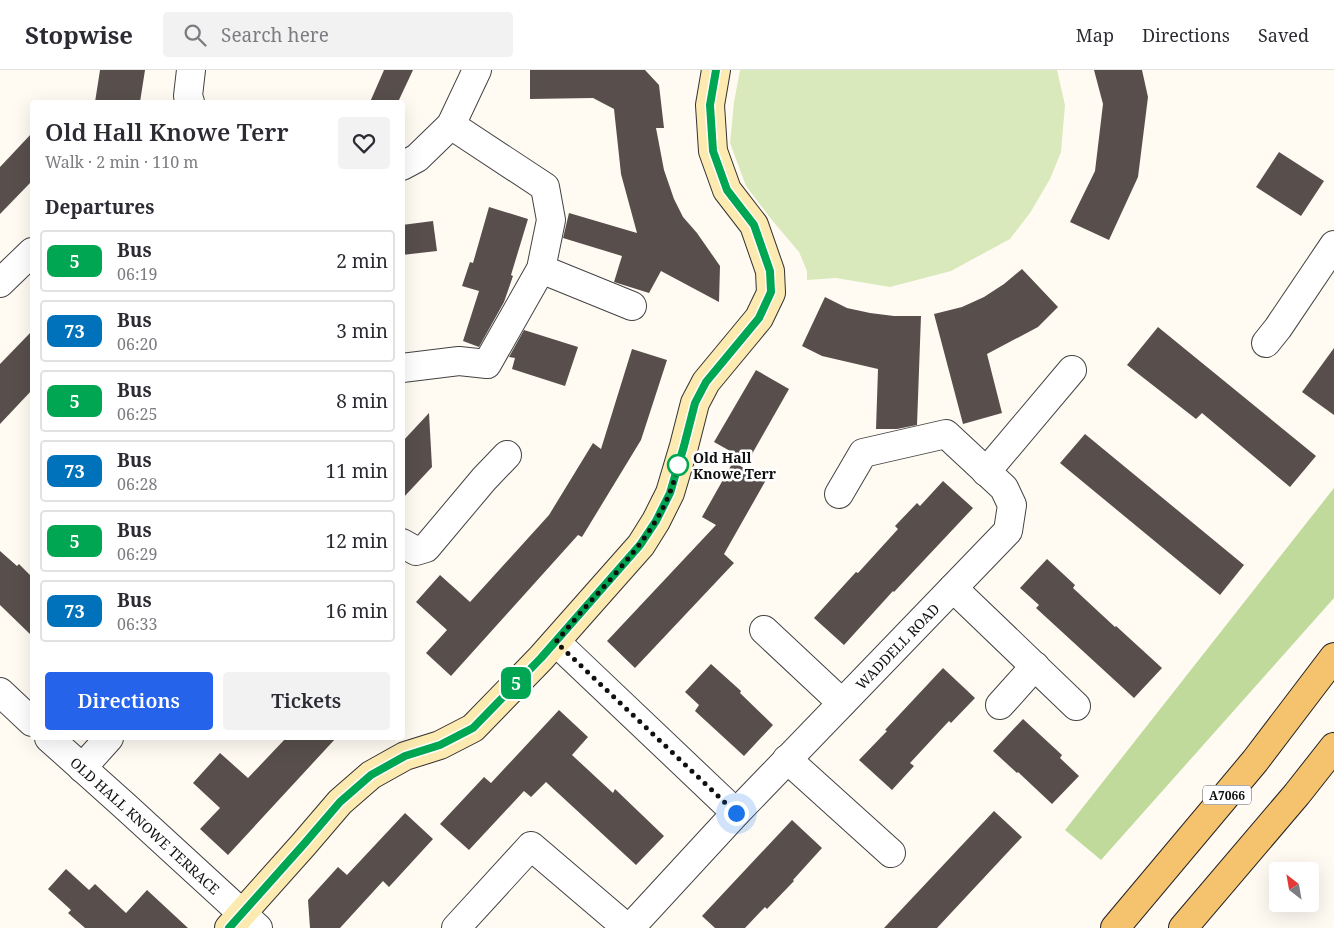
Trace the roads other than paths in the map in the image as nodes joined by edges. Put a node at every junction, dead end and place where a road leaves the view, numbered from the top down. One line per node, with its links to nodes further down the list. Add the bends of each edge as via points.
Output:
1 (191, 70): 4 (street)
2 (477, 70): 5 (street)
3 (716, 70): 21 (street, via 710,105 713,151 727,190 754,225 770,271 771,292 759,318 706,382 695,403 670,493 656,521 640,545)
4 (189, 100)
5 (451, 125): 6 (street, via 417,158); 9 (street, via 545,187 551,220)
6 (405, 164)
7 (1334, 245): 12 (street)
8 (30, 254): 10 (street)
9 (541, 269): 11 (street); 13 (street, via 487,364 459,361)
10 (0, 283)
11 (632, 306)
12 (1266, 343)
13 (405, 368)
14 (1072, 370): 16 (street)
15 (507, 455): 18 (street, via 426,548 416,551)
16 (986, 472): 17 (street, WADDELL ROAD, via 946,434 863,453); 19 (street, WADDELL ROAD, via 1004,488 1012,505 1008,531)
17 (839, 494)
18 (405, 545)
19 (954, 588): 23 (street); 25 (street, WADDELL ROAD)
20 (764, 630): 25 (street)
21 (556, 642): 34 (street); 36 (street, via 473,728 440,745 405,756 371,775 340,802)
22 (1334, 657): 39 (main road, A7066, via 1255,761)
23 (1035, 666): 26 (street); 27 (street)
24 (0, 692): 28 (street)
25 (842, 703): 32 (street, WADDELL ROAD)
26 (1000, 705)
27 (1076, 706)
28 (30, 720)
29 (51, 740): 33 (street, OLD HALL KNOWE TERRACE)
30 (107, 740): 33 (street)
31 (1334, 747): 40 (main road)
32 (787, 759): 34 (street, WADDELL ROAD); 35 (street)
33 (82, 768): 36 (street, OLD HALL KNOWE TERRACE)
34 (736, 813): 38 (street, WADDELL ROAD)
35 (891, 853)
36 (243, 923)
37 (456, 928): 38 (street, WADDELL ROAD, via 530,846)
38 (628, 928)
39 (1114, 928)
40 (1183, 928)

